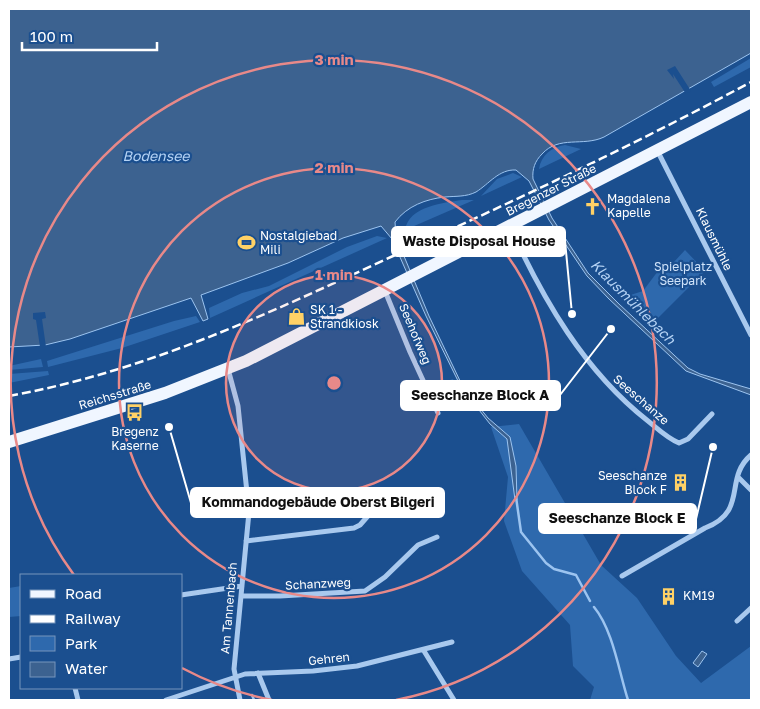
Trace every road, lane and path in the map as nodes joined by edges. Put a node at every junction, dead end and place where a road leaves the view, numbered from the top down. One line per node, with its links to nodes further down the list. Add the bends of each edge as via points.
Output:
1 (751, 102): 2 (main road, Bregenzer Straße)
2 (658, 152): 3 (main road, Bregenzer Straße); 5 (street, Klausmühle)
3 (510, 226): 4 (main road, Bregenzer Straße); 8 (street, Seeschanze, via 564,327 612,391 679,443 688,439)
4 (385, 291): 6 (main road, Bregenzer Straße); 7 (street, Seehofweg)
5 (751, 335)
6 (228, 369): 9 (main road, Reichsstraße, via 141,401); 15 (street, Am Tannenbach, via 236,396 244,450 249,512)
7 (438, 413)
8 (712, 414)
9 (9, 442)
10 (751, 455): 11 (street, via 740,466)
11 (738, 477): 12 (street); 16 (street, via 729,511 720,522)
12 (751, 490)
13 (374, 509): 15 (street, via 354,528)
14 (437, 537): 19 (street, Schanzweg, via 418,545 385,577 365,591)
15 (246, 541): 17 (street, Am Tannenbach)
16 (622, 576)
17 (242, 586): 18 (street); 19 (street, Am Tannenbach)
18 (182, 596)
19 (241, 596): 25 (street, Am Tannenbach)
20 (751, 608): 21 (street)
21 (737, 621)
22 (452, 642): 23 (street, Gehren)
23 (424, 650): 24 (street, Gehren, via 357,666); 29 (street)
24 (258, 672): 25 (street, Gehren); 28 (street)
25 (235, 677): 26 (street, Gehren); 27 (street, Am Tannenbach)
26 (166, 700)
27 (240, 700)
28 (269, 700)
29 (454, 700)

